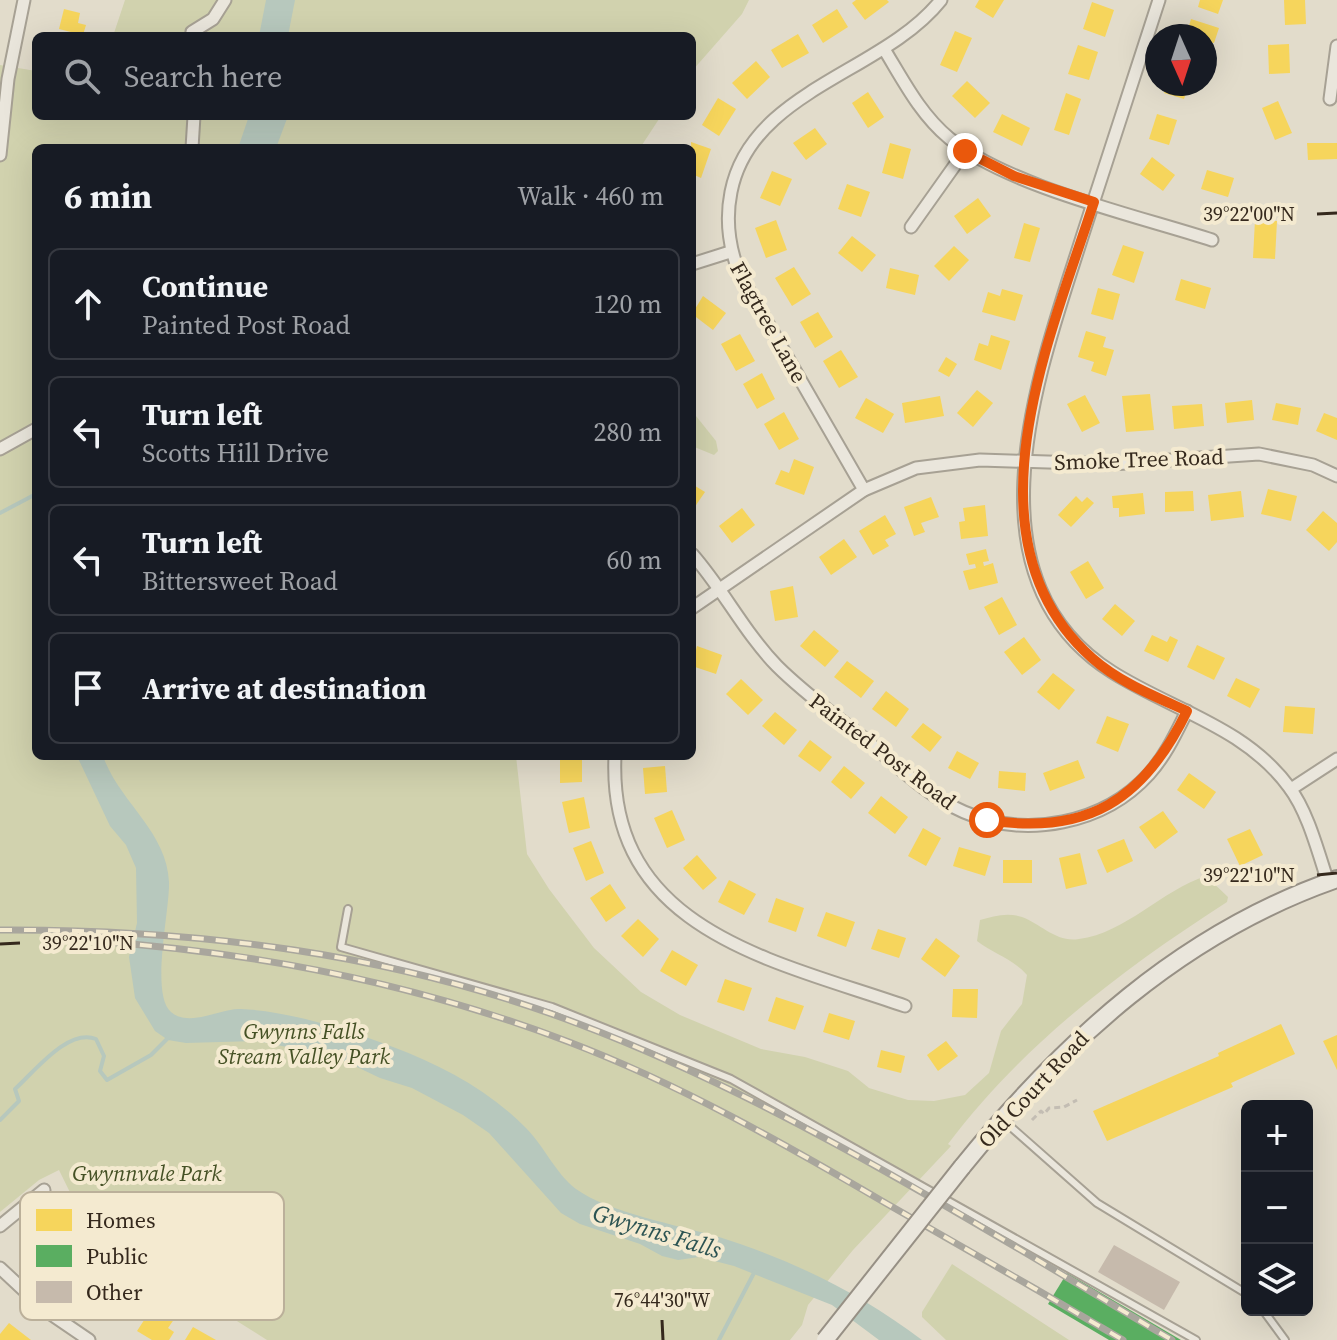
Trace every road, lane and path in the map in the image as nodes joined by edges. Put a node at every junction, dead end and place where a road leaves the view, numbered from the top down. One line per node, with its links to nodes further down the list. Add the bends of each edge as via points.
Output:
1 (24, 0): 12 (street)
2 (225, 0): 5 (street, via 213,19)
3 (941, 0): 7 (street, Flagtree Lane, via 915,28)
4 (1159, 0): 13 (street)
5 (195, 32)
6 (1337, 46): 8 (street)
7 (884, 49): 11 (street, via 929,118); 16 (street, Flagtree Lane, via 773,120 746,151 729,204)
8 (1330, 99)
9 (194, 120): 10 (street)
10 (192, 144)
11 (965, 151): 13 (street, via 1014,176); 14 (street)
12 (0, 155)
13 (1094, 202): 15 (street); 20 (street, via 1037,380)
14 (911, 227)
15 (1212, 240)
16 (730, 252): 17 (street); 22 (street, Flagtree Lane)
17 (696, 263)
18 (32, 431): 19 (street)
19 (0, 449)
20 (1024, 461): 21 (street, Smoke Tree Road, via 1112,464 1259,454 1313,465); 22 (street, Smoke Tree Road, via 944,462); 26 (street, via 1029,548 1055,613 1105,668)
21 (1337, 476)
22 (864, 490): 24 (street, Smoke Tree Road)
23 (696, 559): 24 (street, Painted Post Road)
24 (718, 589): 25 (street, Smoke Tree Road); 26 (street, Painted Post Road, via 749,633 801,689 930,792 987,820 1053,824 1098,811 1149,774)
25 (696, 605)
26 (1187, 711): 29 (street, via 1241,740)
27 (1337, 759): 29 (street)
28 (615, 760): 32 (street, via 618,796 633,848 648,876 693,923 752,953)
29 (1291, 789): 30 (street)
30 (1333, 880): 34 (main road, Old Court Road, via 1272,906 1172,963 1055,1059)
31 (348, 909): 47 (lane, via 341,947 552,1007 731,1079)
32 (905, 1006)
33 (1077, 1100): 35 (path, via 1041,1111)
34 (1001, 1119): 42 (lane, via 1097,1203); 46 (main road, Old Court Road, bridge)
35 (1032, 1120)
36 (44, 1190): 37 (street)
37 (42, 1192)
38 (20, 1210): 39 (street)
39 (0, 1226)
40 (0, 1268): 41 (street)
41 (20, 1287)
42 (1241, 1290)
43 (1267, 1316): 48 (lane)
44 (61, 1320): 45 (street)
45 (89, 1340)
46 (825, 1340)
47 (1196, 1340)
48 (1285, 1340)

